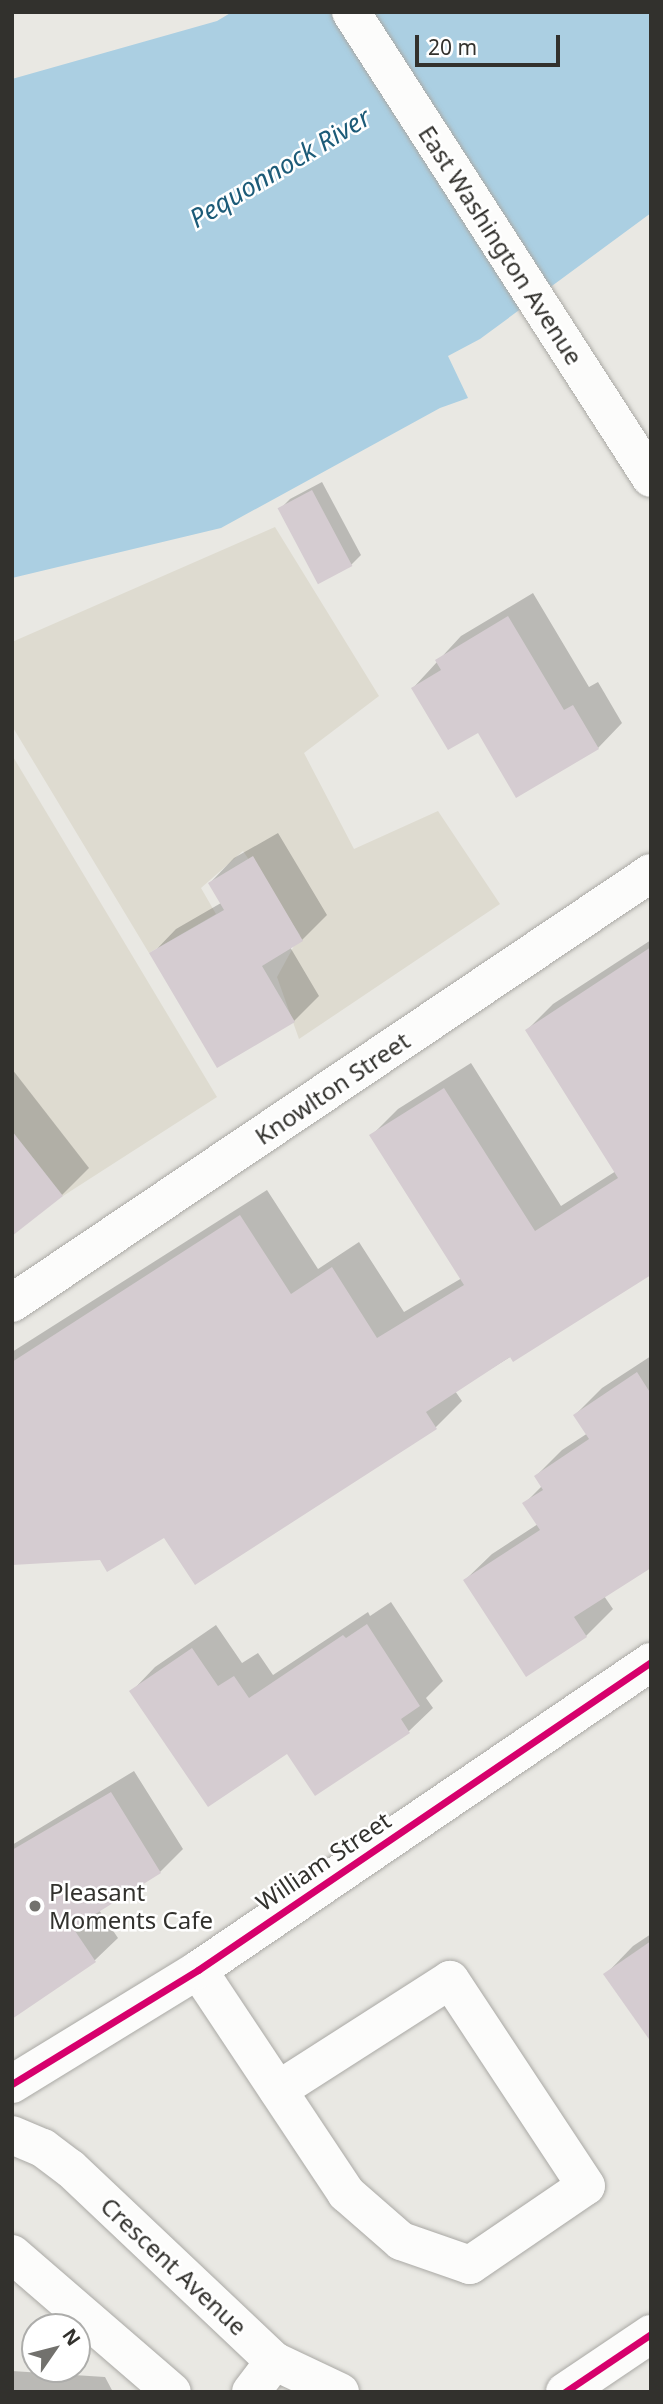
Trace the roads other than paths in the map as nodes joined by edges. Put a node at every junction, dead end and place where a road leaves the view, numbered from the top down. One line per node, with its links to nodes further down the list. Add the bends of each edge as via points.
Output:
1 (351, 12): 2 (main road, East Washington Avenue)
2 (651, 478)
3 (651, 873): 4 (main road, Knowlton Street)
4 (12, 1303)
5 (651, 1662): 6 (main road, William Street)
6 (198, 1970): 7 (main road, William Street); 8 (main road)
7 (12, 2084)
8 (278, 2090): 8 (main road, via 346,2193 401,2241 470,2265 586,2186 450,1980)
9 (12, 2135): 12 (main road, Crescent Avenue, via 43,2148 70,2168)
10 (12, 2255): 13 (main road)
11 (651, 2334): 16 (main road)
12 (274, 2361): 14 (main road); 15 (main road, Crescent Avenue)
13 (172, 2392)
14 (251, 2392)
15 (340, 2392)
16 (565, 2392)

